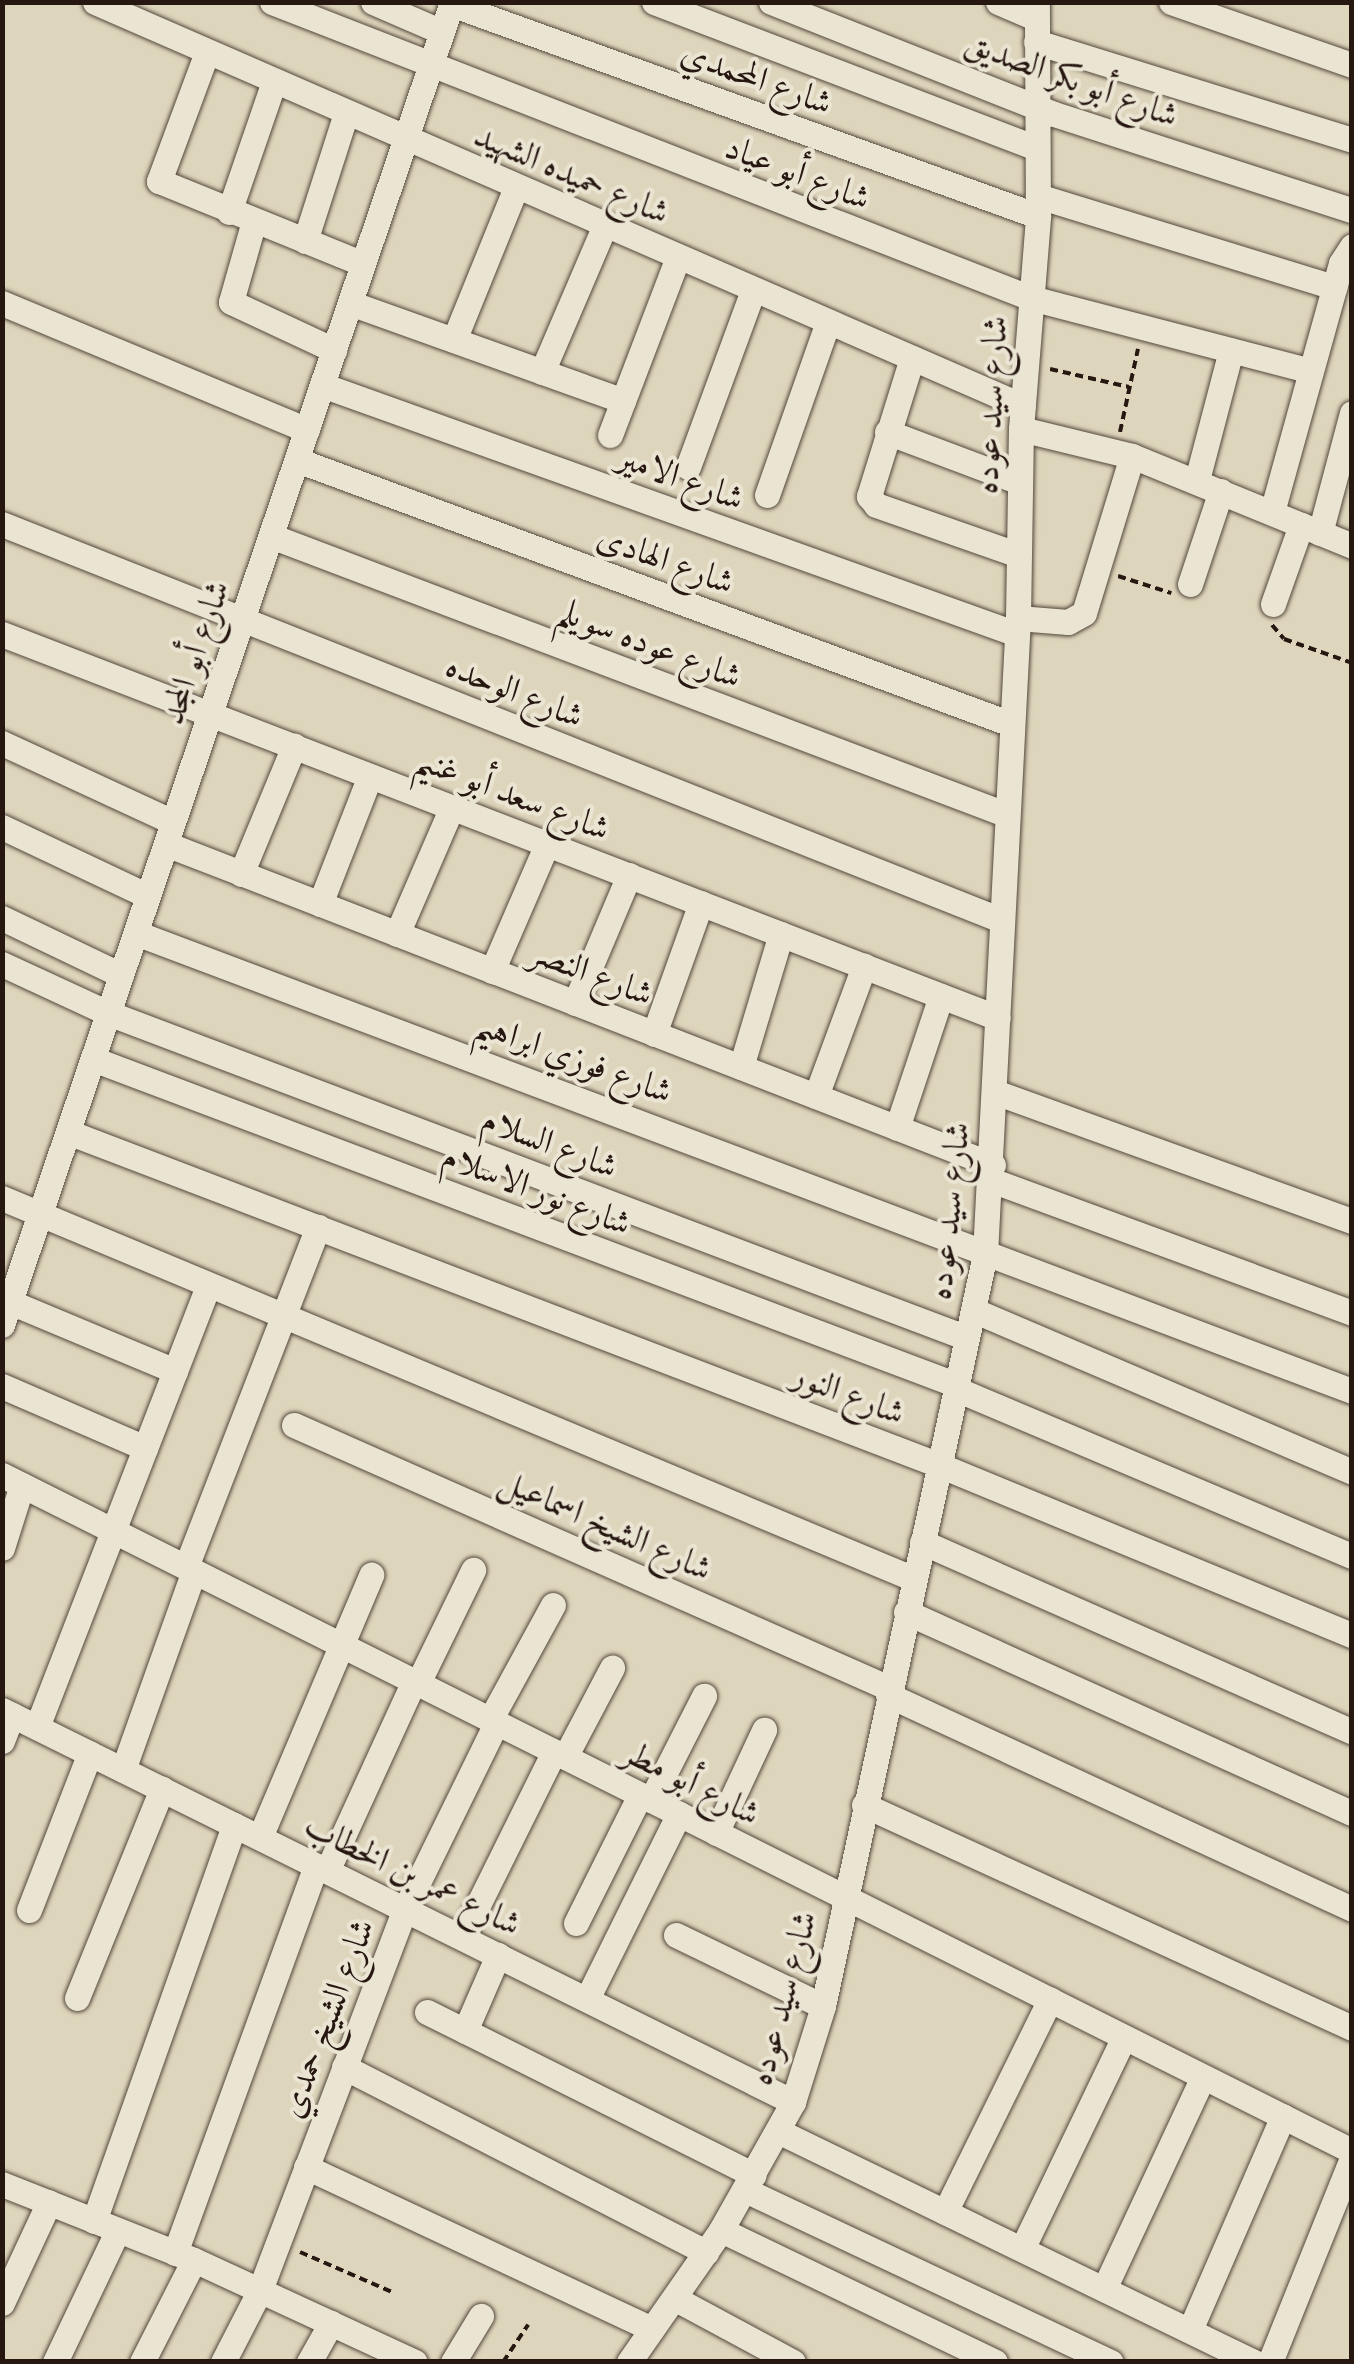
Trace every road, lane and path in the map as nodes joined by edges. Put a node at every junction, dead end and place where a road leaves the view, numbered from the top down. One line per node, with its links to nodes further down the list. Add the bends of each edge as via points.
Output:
1 (96, 2): 11 (street, شارع حميده الشهيد)
2 (272, 2): 13 (street, شارع أبو عياد)
3 (373, 2): 10 (street)
4 (654, 2): 19 (street)
5 (771, 2): 15 (street, شارع أبو بكر الصديق)
6 (998, 2): 9 (street)
7 (1171, 2): 12 (street)
8 (452, 3): 10 (street, شارع أبو المجد); 21 (street, شارع المحمدي)
9 (1036, 21): 15 (street, شارع سيد عوده); 18 (street)
10 (442, 32): 13 (street, شارع أبو المجد)
11 (207, 52): 14 (street, شارع حميده الشهيد); 23 (street, via 158,178 164,187)
12 (1352, 65)
13 (430, 68): 17 (street, شارع أبو المجد); 32 (street, شارع أبو عياد)
14 (274, 81): 16 (street, شارع حميده الشهيد); 23 (street)
15 (1036, 104): 19 (street, شارع سيد عوده); 22 (street, شارع أبو بكر الصديق)
16 (346, 113): 17 (street, شارع حميده الشهيد); 26 (street)
17 (405, 139): 20 (street, شارع حميده الشهيد); 29 (street, شارع أبو المجد)
18 (1352, 140)
19 (1036, 148): 21 (street, شارع سيد عوده)
20 (516, 187): 25 (street, شارع حميده الشهيد); 37 (street)
21 (1038, 206): 30 (street, شارع المحمدي); 32 (street, شارع سيد عوده)
22 (1352, 210)
23 (229, 212): 24 (street)
24 (254, 221): 26 (street); 38 (street, via 230,302)
25 (605, 226): 28 (street, شارع حميده الشهيد); 43 (street)
26 (305, 241): 29 (street)
27 (1350, 249): 30 (street)
28 (678, 257): 31 (street, شارع حميده الشهيد); 46 (street)
29 (363, 264): 33 (street, شارع أبو المجد)
30 (1334, 287): 42 (street)
31 (754, 290): 35 (street, شارع حميده الشهيد); 54 (street)
32 (1031, 298): 36 (street, شارع أبو عياد); 41 (street, شارع سيد عوده)
33 (350, 302): 37 (street); 38 (street, شارع أبو المجد)
34 (2, 304): 49 (street)
35 (828, 322): 40 (street, شارع حميده الشهيد); 57 (street)
36 (1143, 327): 39 (street, شارع أبو عياد); 45 (path)
37 (454, 340): 43 (street)
38 (334, 350): 44 (street, شارع أبو المجد)
39 (1231, 350): 42 (street, شارع أبو عياد); 56 (street)
40 (912, 358): 48 (street, شارع حميده الشهيد); 50 (street)
41 (1026, 364): 45 (path); 48 (street, شارع سيد عوده)
42 (1311, 371): 58 (street)
43 (542, 372): 46 (street)
44 (322, 385): 49 (street, شارع أبو المجد); 68 (street, شارع الامير)
45 (1130, 387): 52 (path)
46 (623, 401): 51 (street)
47 (1352, 413): 60 (street)
48 (1022, 418): 52 (street, شارع حميده الشهيد); 55 (street, شارع سيد عوده)
49 (307, 430): 53 (street, شارع أبو المجد)
50 (886, 432): 55 (street); 63 (street, via 868,486 872,501)
51 (610, 436)
52 (1124, 454): 56 (street, شارع حميده الشهيد); 64 (street)
53 (297, 460): 61 (street, شارع أبو المجد); 72 (street, شارع الهادى)
54 (688, 467)
55 (1020, 482): 63 (street, شارع سيد عوده)
56 (1209, 485): 58 (street, شارع حميده الشهيد); 65 (street)
57 (767, 495)
58 (1272, 512): 60 (street, شارع حميده الشهيد)
59 (2, 524): 67 (street, شارع الوحده)
60 (1311, 529): 62 (street, شارع حميده الشهيد); 66 (street)
61 (270, 536): 67 (street, شارع أبو المجد); 77 (street, شارع عوده سويلم)
62 (1352, 546)
63 (1019, 555): 68 (street, شارع سيد عوده)
64 (1098, 570): 65 (path, via 1176,595); 68 (street, شارع الامير, via 1080,618)
65 (1190, 584)
66 (1273, 604): 70 (path, via 1273,628 1284,639)
67 (242, 620): 71 (street, شارع أبو المجد); 87 (street, شارع الوحده)
68 (1017, 626): 72 (street, شارع سيد عوده)
69 (2, 634): 71 (street, شارع سعد أبو غنيم)
70 (1352, 662)
71 (210, 714): 74 (street, شارع سعد أبو غنيم); 79 (street, شارع أبو المجد)
72 (1011, 724): 77 (street, شارع سيد عوده)
73 (2, 742): 79 (street, شارع النصر)
74 (294, 746): 75 (street, شارع سعد أبو غنيم); 81 (street)
75 (370, 776): 76 (street, شارع سعد أبو غنيم); 85 (street)
76 (452, 808): 80 (street, شارع سعد أبو غنيم); 89 (street)
77 (1006, 814): 87 (street, شارع سيد عوده)
78 (2, 827): 83 (street)
79 (170, 833): 81 (street, شارع النصر); 83 (street, شارع أبو المجد)
80 (547, 844): 82 (street, شارع سعد أبو غنيم); 93 (street)
81 (241, 874): 85 (street, شارع النصر)
82 (629, 876): 84 (street, شارع سعد أبو غنيم); 96 (street)
83 (148, 896): 88 (street, شارع أبو المجد)
84 (701, 903): 90 (street, شارع سعد أبو غنيم); 99 (street)
85 (320, 904): 89 (street, شارع النصر)
86 (2, 918): 94 (street)
87 (1001, 920): 98 (street, شارع سيد عوده)
88 (136, 933): 94 (street, شارع أبو المجد); 111 (street, شارع فوزي ابراهيم, via 616,1109)
89 (396, 934): 93 (street, شارع النصر)
90 (781, 934): 92 (street, شارع سعد أبو غنيم); 101 (street)
91 (2, 964): 97 (street, شارع السلام)
92 (864, 966): 95 (street, شارع سعد أبو غنيم); 103 (street)
93 (492, 971): 96 (street, شارع النصر)
94 (121, 975): 97 (street, شارع أبو المجد)
95 (941, 996): 98 (street, شارع سعد أبو غنيم); 104 (street)
96 (576, 1003): 99 (street, شارع النصر)
97 (108, 1013): 100 (street, شارع أبو المجد); 117 (street, شارع السلام)
98 (998, 1018): 102 (street, شارع سيد عوده)
99 (654, 1034): 101 (street, شارع النصر)
100 (93, 1059): 105 (street, شارع أبو المجد); 120 (street, شارع نور الاسلام)
101 (741, 1067): 103 (street, شارع النصر)
102 (995, 1092): 106 (street, شارع سيد عوده); 109 (street)
103 (816, 1096): 104 (street, شارع النصر)
104 (897, 1128): 106 (street, شارع النصر)
105 (68, 1132): 108 (street, شارع أبو المجد); 110 (street, شارع النور)
106 (992, 1172): 111 (street, شارع سيد عوده); 114 (street, شارع النصر)
107 (2, 1198): 108 (street)
108 (40, 1215): 112 (street); 115 (street, شارع أبو المجد)
109 (1352, 1221)
110 (318, 1227): 116 (street); 124 (street, شارع النور)
111 (985, 1254): 113 (street, شارع سيد عوده); 121 (street, شارع فوزي ابراهيم)
112 (208, 1285): 116 (street); 118 (street)
113 (973, 1310): 117 (street, شارع سيد عوده); 125 (street)
114 (1352, 1312)
115 (6, 1314): 118 (street)
116 (283, 1316): 131 (street); 134 (street)
117 (967, 1338): 120 (street, شارع سيد عوده)
118 (175, 1371): 123 (street)
119 (2, 1386): 123 (street)
120 (957, 1387): 124 (street, شارع سيد عوده); 130 (street, شارع نور الاسلام)
121 (1352, 1391)
122 (294, 1425): 141 (street, شارع الشيخ اسماعيل)
123 (145, 1448): 127 (street)
124 (939, 1465): 128 (street, شارع سيد عوده); 137 (street, شارع النور)
125 (1352, 1472)
126 (12, 1480): 127 (street, شارع أبو مطر); 129 (street)
127 (113, 1530): 131 (street, شارع أبو مطر); 145 (street)
128 (922, 1542): 134 (street, شارع سيد عوده); 147 (street)
129 (2, 1548)
130 (1352, 1556)
131 (190, 1569): 138 (street, شارع أبو مطر); 151 (street)
132 (473, 1570): 140 (street)
133 (372, 1575): 138 (street)
134 (914, 1579): 136 (street, شارع سيد عوده)
135 (554, 1604): 144 (street, شارع الشيخ حمدي)
136 (906, 1612): 141 (street, شارع سيد عوده); 156 (street)
137 (1352, 1634)
138 (342, 1645): 140 (street, شارع أبو مطر); 159 (street)
139 (612, 1668): 150 (street)
140 (416, 1682): 144 (street, شارع أبو مطر); 160 (street)
141 (888, 1692): 154 (street, شارع سيد عوده); 163 (street, شارع الشيخ اسماعيل)
142 (704, 1696): 153 (street)
143 (8, 1713): 145 (street, شارع عمر بن الخطاب); 148 (street)
144 (493, 1721): 150 (street, شارع أبو مطر); 162 (street, شارع الشيخ حمدي)
145 (37, 1727): 149 (street, شارع عمر بن الخطاب)
146 (764, 1730): 158 (street)
147 (1352, 1732)
148 (2, 1741)
149 (90, 1753): 151 (street, شارع عمر بن الخطاب); 164 (street)
150 (559, 1754): 153 (street, شارع أبو مطر); 167 (street)
151 (123, 1770): 152 (street, شارع عمر بن الخطاب)
152 (162, 1789): 157 (street, شارع عمر بن الخطاب); 169 (street)
153 (646, 1798): 155 (street, شارع أبو مطر); 165 (street)
154 (864, 1805): 161 (street, شارع سيد عوده); 174 (street)
155 (679, 1814): 158 (street, شارع أبو مطر); 170 (street)
156 (1352, 1814)
157 (234, 1824): 159 (street, شارع عمر بن الخطاب); 188 (street)
158 (716, 1833): 161 (street, شارع أبو مطر)
159 (260, 1837): 160 (street, شارع عمر بن الخطاب)
160 (322, 1868): 162 (street, شارع عمر بن الخطاب); 192 (street)
161 (844, 1897): 171 (street, شارع أبو مطر); 172 (street, شارع سيد عوده)
162 (405, 1909): 167 (street, شارع عمر بن الخطاب); 177 (street, شارع الشيخ حمدي)
163 (1352, 1909)
164 (29, 1910)
165 (576, 1923)
166 (676, 1935): 172 (street)
167 (462, 1937): 168 (street, شارع عمر بن الخطاب)
168 (498, 1955): 170 (street, شارع عمر بن الخطاب); 175 (street)
169 (77, 1998)
170 (587, 1999): 179 (street, شارع عمر بن الخطاب)
171 (1050, 2000): 176 (street, شارع أبو مطر); 187 (street)
172 (823, 2006): 179 (street, شارع سيد عوده)
173 (427, 2012): 175 (street)
174 (1352, 2028)
175 (465, 2031): 184 (street)
176 (1124, 2037): 178 (street, شارع أبو مطر); 191 (street)
177 (344, 2067): 183 (street, شارع الشيخ حمدي); 189 (street)
178 (1203, 2076): 180 (street, شارع أبو مطر); 193 (street)
179 (793, 2102): 181 (street, شارع سيد عوده)
180 (1283, 2116): 182 (street, شارع أبو مطر); 202 (street)
181 (778, 2131): 184 (street, شارع سيد عوده); 187 (street)
182 (1352, 2154): 215 (street)
183 (306, 2166): 190 (street, شارع الشيخ حمدي); 201 (street)
184 (750, 2182): 189 (street, شارع سيد عوده); 213 (street)
185 (2, 2184): 186 (street)
186 (50, 2202): 188 (street); 197 (street)
187 (946, 2212): 191 (street)
188 (106, 2225): 192 (street); 205 (street)
189 (713, 2241): 196 (street, شارع سيد عوده); 204 (street)
190 (277, 2242): 194 (street, شارع الشيخ حمدي); 195 (path)
191 (1022, 2249): 193 (street)
192 (184, 2256): 194 (street); 206 (street)
193 (1104, 2288): 202 (street)
194 (260, 2290): 199 (street); 207 (street, شارع الشيخ حمدي)
195 (392, 2292)
196 (674, 2298): 201 (street, شارع سيد عوده); 212 (street)
197 (2, 2302)
198 (482, 2316): 209 (street)
199 (331, 2323): 203 (street); 208 (street)
200 (528, 2325): 210 (path)
201 (652, 2330): 211 (street, شارع سيد عوده)
202 (1190, 2330): 214 (street)
203 (402, 2359)
204 (981, 2359)
205 (55, 2362)
206 (142, 2362)
207 (223, 2362)
208 (309, 2362)
209 (453, 2362)
210 (503, 2362)
211 (629, 2362)
212 (793, 2362)
213 (1111, 2362)
214 (1254, 2362)
215 (1270, 2362)

